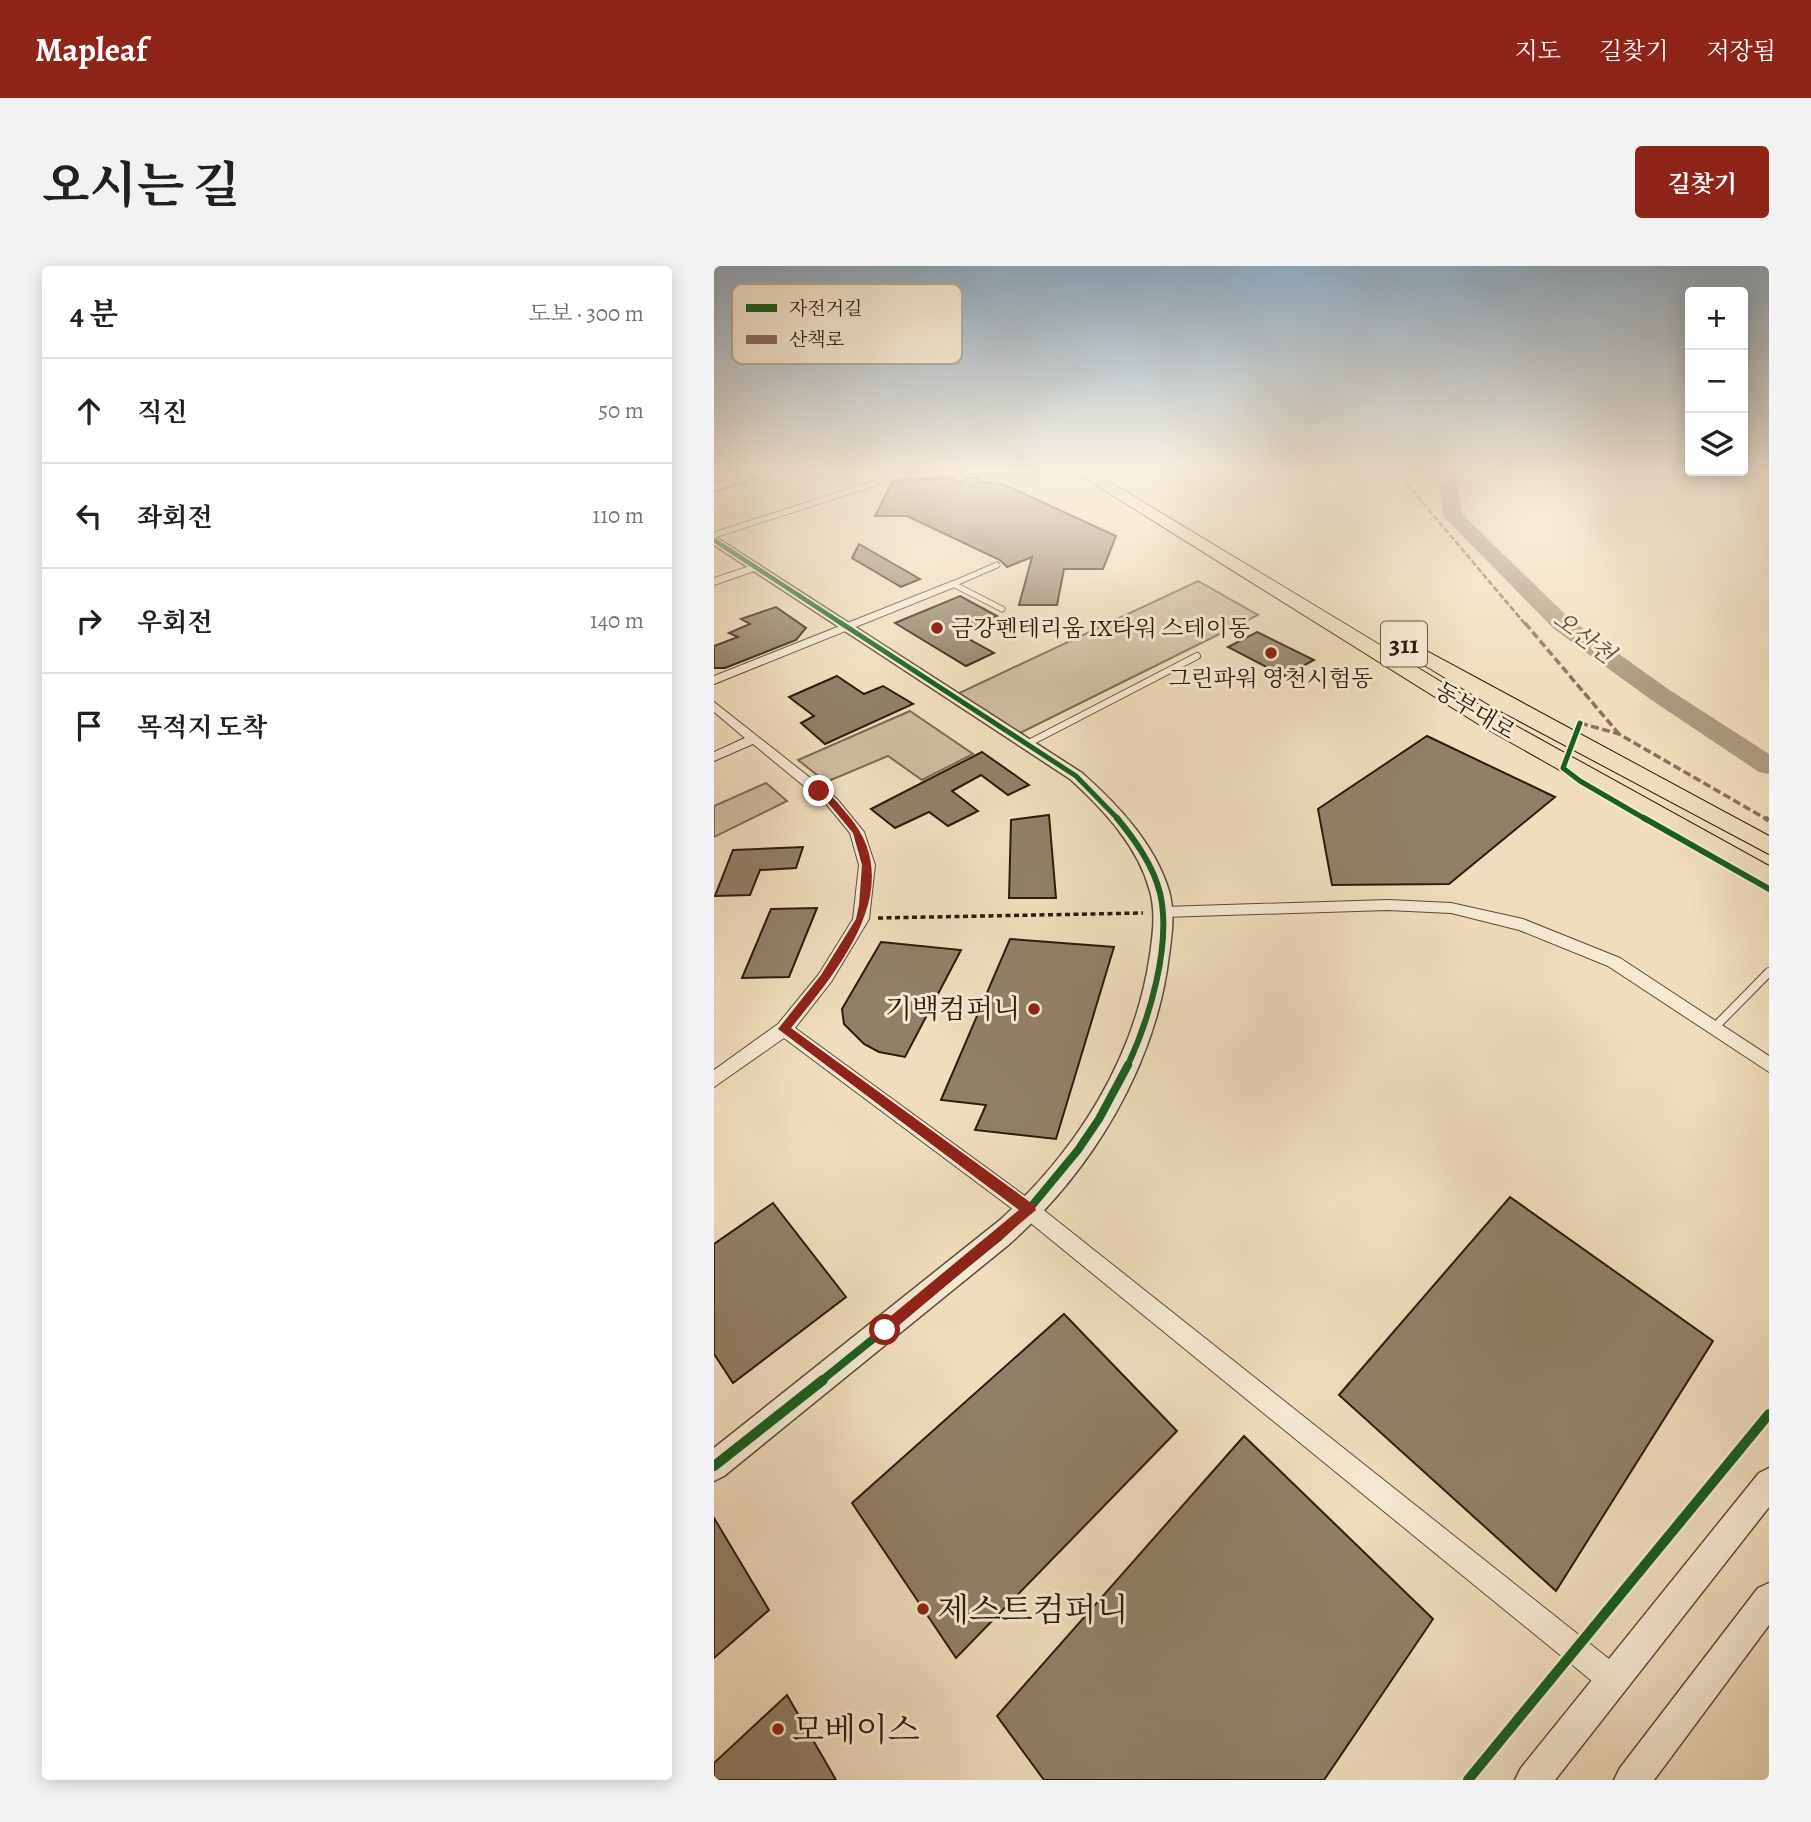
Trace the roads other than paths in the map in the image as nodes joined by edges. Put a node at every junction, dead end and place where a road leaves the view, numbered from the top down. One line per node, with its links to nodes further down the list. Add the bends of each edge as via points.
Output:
1 (715, 541): 6 (street)
2 (1180, 541): 7 (highway)
3 (1197, 541): 7 (highway, 동부대로 / 311)
4 (1219, 541): 15 (highway, 동부대로 / 311)
5 (998, 565): 9 (lane)
6 (756, 567): 8 (street); 11 (street)
7 (1253, 574): 15 (highway, 동부대로 / 311)
8 (714, 582)
9 (953, 584): 10 (lane); 11 (street)
10 (1002, 609)
11 (849, 626): 13 (street); 17 (street)
12 (1197, 656): 17 (lane)
13 (714, 680)
14 (714, 706): 16 (street)
15 (1495, 711): 19 (highway, 동부대로 / 311); 20 (highway, 동부대로 / 311)
16 (754, 739): 18 (street); 24 (street, via 832,802 858,832 867,865 861,919 825,978)
17 (1027, 744): 21 (street, via 1076,776 1116,814 1139,848)
18 (714, 757)
19 (1769, 846)
20 (1769, 877)
21 (1163, 912): 23 (street, via 1388,905 1451,908 1523,925 1614,962); 27 (street, via 1158,976 1140,1044 1097,1123)
22 (1769, 972): 23 (lane)
23 (1714, 1028): 25 (street)
24 (783, 1029): 26 (street); 27 (street)
25 (1769, 1065)
26 (714, 1080)
27 (1029, 1210): 28 (street); 31 (street)
28 (714, 1466)
29 (1769, 1483): 31 (street)
30 (1769, 1599): 33 (street)
31 (1612, 1680): 32 (street)
32 (1533, 1780)
33 (1632, 1780)

